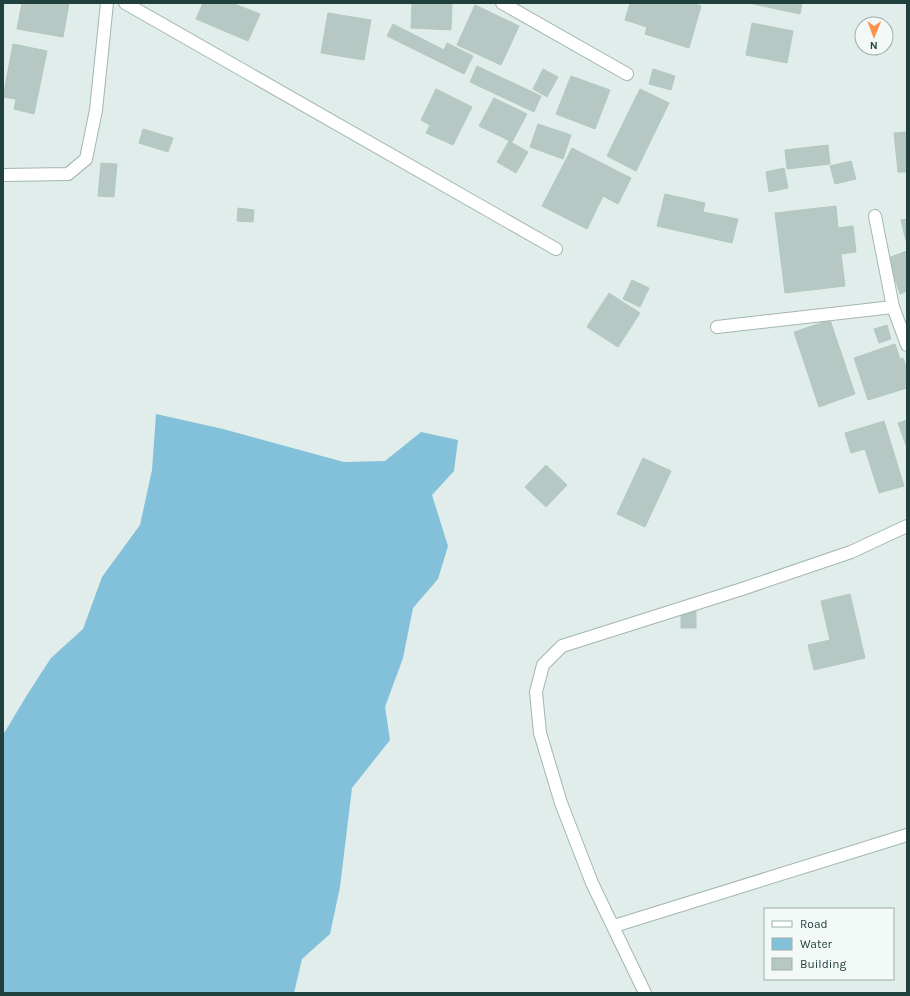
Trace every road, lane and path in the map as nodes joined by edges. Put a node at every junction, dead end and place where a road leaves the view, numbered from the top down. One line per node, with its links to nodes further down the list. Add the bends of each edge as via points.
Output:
1 (107, 3): 5 (street, via 96,110 86,159 68,174)
2 (125, 3): 7 (street)
3 (502, 3): 4 (street)
4 (627, 74)
5 (3, 175)
6 (874, 216): 8 (street)
7 (556, 249)
8 (893, 307): 9 (street); 10 (street)
9 (717, 327)
10 (907, 345)
11 (907, 526): 13 (street, via 851,552 562,646 543,664 536,692 540,733 561,803 592,883)
12 (907, 835): 13 (street)
13 (614, 926): 14 (street)
14 (645, 993)

